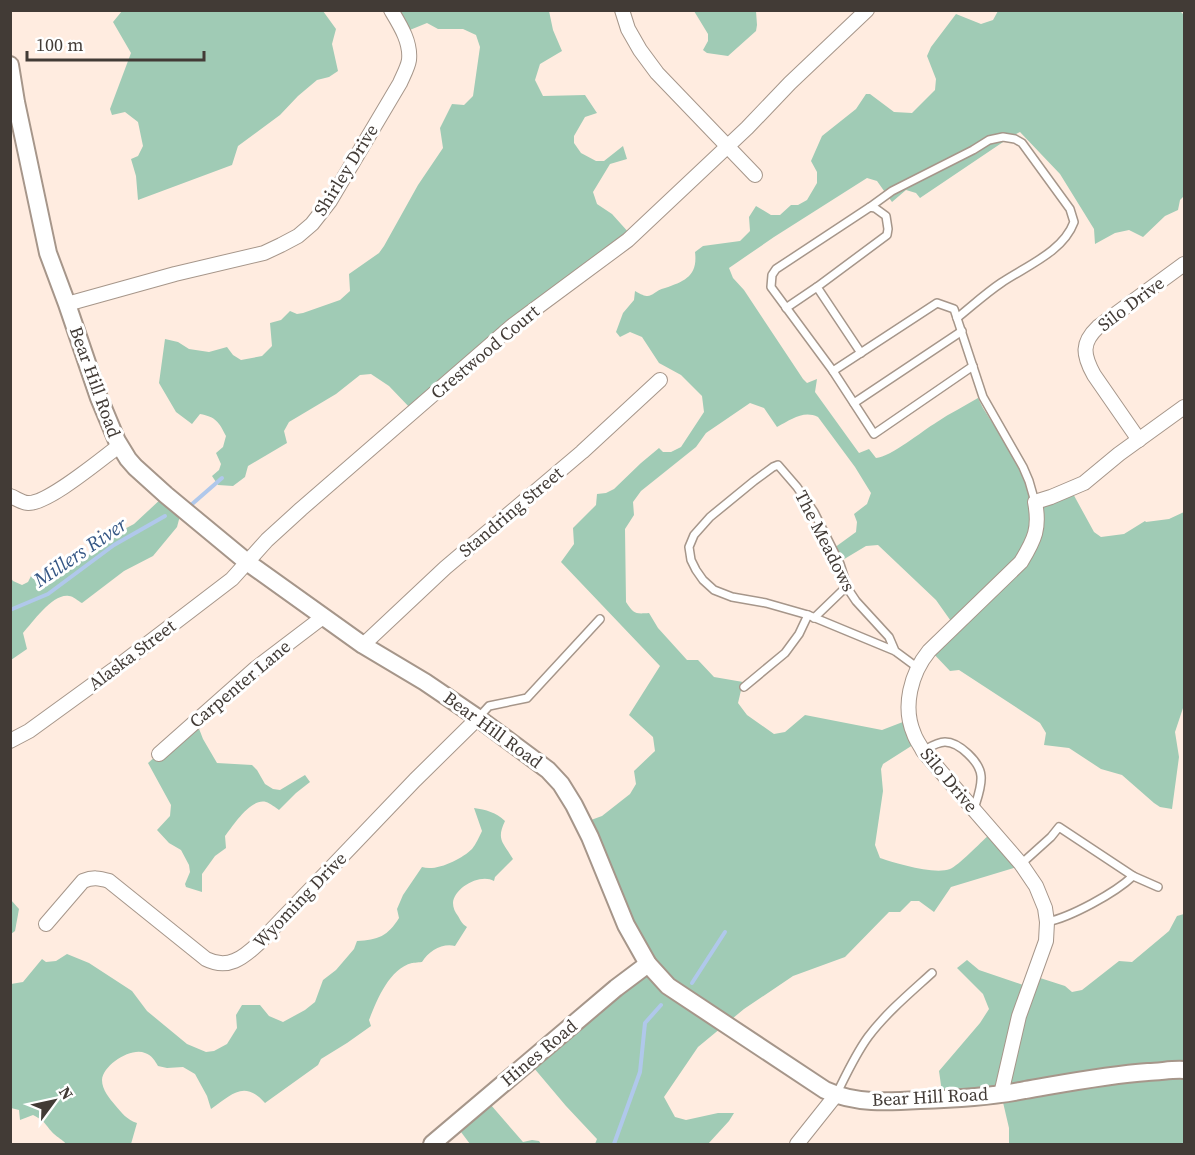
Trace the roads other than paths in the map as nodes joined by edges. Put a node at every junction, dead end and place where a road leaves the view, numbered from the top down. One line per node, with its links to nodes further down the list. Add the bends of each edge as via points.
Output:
1 (391, 10): 11 (street, Shirley Drive, via 405,36 409,60 330,201 312,224 298,236 264,253)
2 (622, 10): 6 (street, via 628,29 657,73)
3 (867, 10): 6 (street, Crestwood Court)
4 (10, 65): 5 (street, Bear Hill Road)
5 (16, 128): 11 (street, Bear Hill Road, via 48,253)
6 (728, 146): 7 (street); 25 (street, Crestwood Court, via 628,240 512,326 301,509)
7 (755, 175)
8 (870, 207): 10 (lane, via 886,216 887,235); 12 (lane, via 776,269 771,287); 13 (lane, via 892,191 989,140 1003,137 1022,143 1070,209 1074,222 1055,248)
9 (1185, 264): 21 (street, Silo Drive, via 1098,327 1084,348 1094,375)
10 (817, 287): 12 (lane); 15 (lane)
11 (67, 304): 22 (street, Bear Hill Road)
12 (786, 308): 17 (lane)
13 (957, 318): 14 (lane); 15 (lane, via 954,309 937,303)
14 (962, 331): 16 (lane); 19 (lane)
15 (861, 353): 17 (lane)
16 (973, 366): 19 (lane, via 874,434); 24 (lane, via 983,397 1029,481)
17 (833, 371): 19 (lane)
18 (660, 380): 30 (street, Standring Street)
19 (854, 403)
20 (1185, 407): 21 (street)
21 (1140, 440): 24 (street, via 1084,483)
22 (119, 446): 23 (street, via 38,501 27,503); 25 (street, Bear Hill Road, via 135,467)
23 (10, 496)
24 (1035, 502): 32 (street, Silo Drive, via 1035,534 1021,562 929,651)
25 (247, 562): 27 (street, Bear Hill Road); 35 (street, Alaska Street, via 232,579 113,670)
26 (848, 589): 28 (lane); 28 (lane, The Meadows, via 814,512 784,471 778,465 773,467 710,517 694,535 688,547 691,560 714,590); 31 (lane, The Meadows, via 890,637)
27 (322, 617): 30 (street, Bear Hill Road); 37 (street, Carpenter Lane, via 256,668)
28 (811, 617): 31 (lane, The Meadows); 33 (lane, via 785,653)
29 (600, 620): 34 (lane, via 527,698 489,706)
30 (363, 645): 34 (street, Bear Hill Road)
31 (895, 651): 32 (lane, The Meadows)
32 (918, 668): 36 (street, Silo Drive, via 908,712)
33 (744, 687)
34 (478, 718): 43 (street, Wyoming Drive, via 259,943 237,960 220,964 206,959 109,881 99,878 83,882); 44 (street, Bear Hill Road, via 561,784 590,837 626,925)
35 (10, 741)
36 (923, 751): 38 (street, Silo Drive); 38 (lane, via 946,742 976,760 981,776)
37 (159, 754)
38 (974, 809): 39 (street, Silo Drive)
39 (1021, 864): 40 (lane, via 1059,827); 42 (street, Silo Drive, via 1042,897)
40 (1133, 876): 41 (lane); 42 (lane, via 1116,890)
41 (1158, 887)
42 (1047, 922): 47 (street, Silo Drive, via 1044,951 1019,1016)
43 (46, 924)
44 (648, 964): 48 (street, Bear Hill Road, via 674,991); 49 (street, Hines Road)
45 (932, 973): 48 (lane, via 870,1035)
46 (1185, 1070): 47 (street, Bear Hill Road, via 1101,1077)
47 (1001, 1094): 48 (street, Bear Hill Road, via 903,1102 873,1102)
48 (836, 1095): 50 (street)
49 (432, 1144)
50 (797, 1144)

